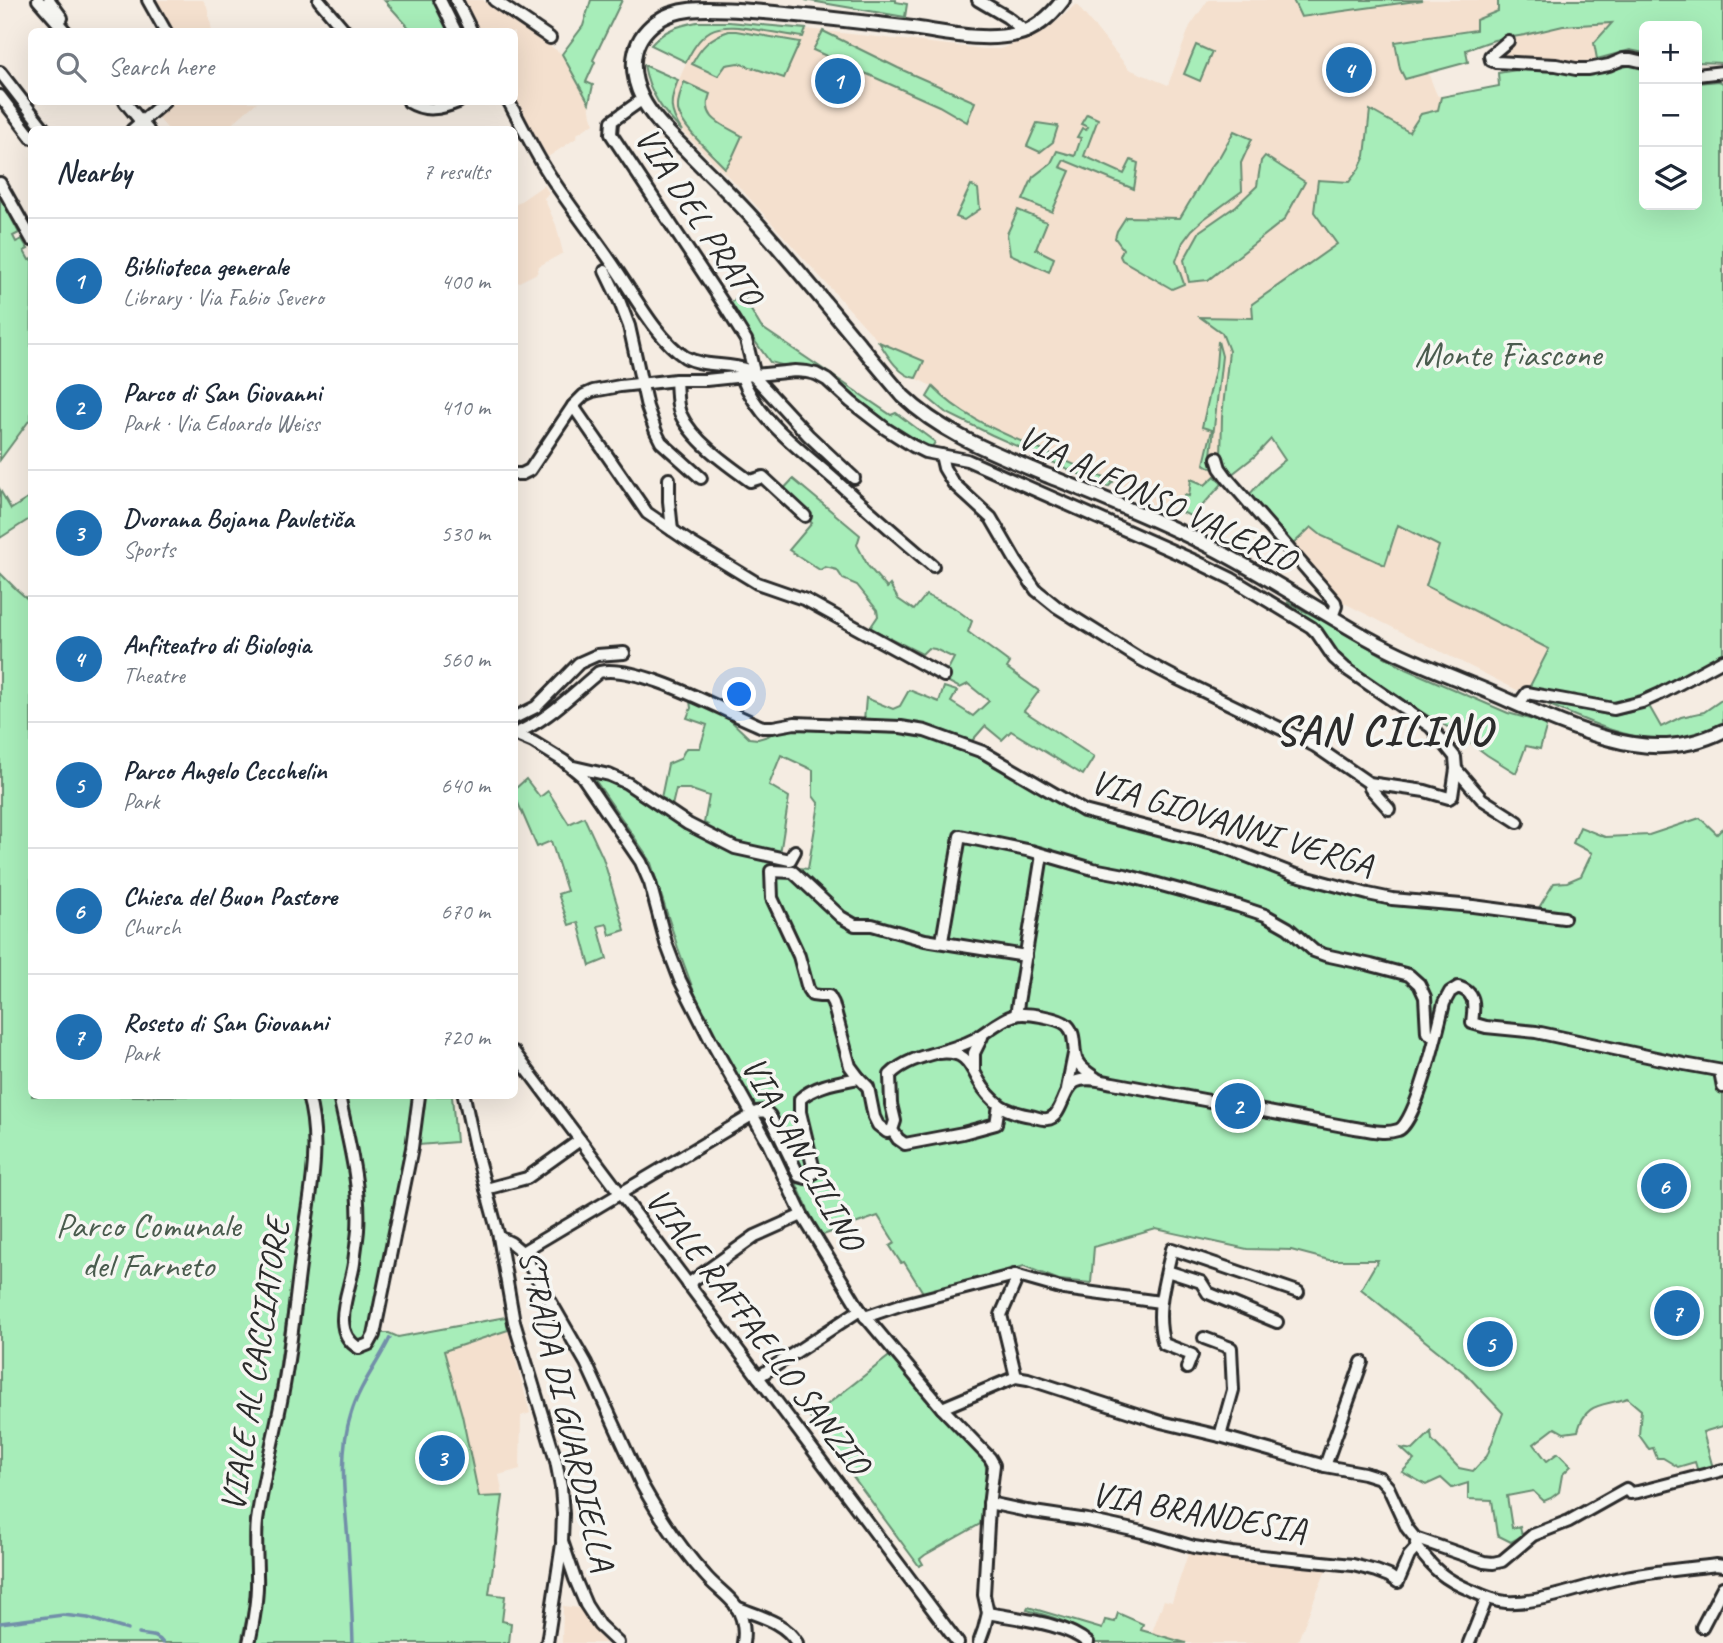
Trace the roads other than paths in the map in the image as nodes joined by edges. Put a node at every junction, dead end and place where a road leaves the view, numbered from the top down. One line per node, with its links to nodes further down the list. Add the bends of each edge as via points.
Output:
1 (38, 0): 10 (street)
2 (49, 0): 11 (street)
3 (148, 0): 12 (street)
4 (319, 0): 13 (street)
5 (440, 0): 14 (street)
6 (456, 0): 15 (street)
7 (495, 0): 17 (street)
8 (978, 0): 16 (street)
9 (1063, 0): 16 (main road)
10 (62, 28)
11 (69, 28)
12 (164, 28)
13 (343, 28)
14 (454, 28)
15 (470, 28)
16 (1026, 32): 24 (main road, VIA ALFONSO VALERIO, via 982,37 769,12 697,9 662,18 639,40 633,65)
17 (550, 38)
18 (1507, 41): 19 (street, via 1490,56 1492,60 1576,69 1598,68 1623,59)
19 (1639, 61)
20 (0, 72): 31 (street)
21 (1723, 72): 22 (street)
22 (1702, 74)
23 (0, 96): 32 (street)
24 (643, 99): 36 (street, VIA DEL PRATO, via 612,121 611,134 746,340); 49 (main road, VIA ALFONSO VALERIO, via 918,411 992,452)
25 (127, 105): 30 (street)
26 (161, 105): 30 (street)
27 (414, 105): 28 (street, via 428,109)
28 (450, 105)
29 (511, 105): 36 (street, via 542,164 666,340 699,363 739,366)
30 (144, 125)
31 (42, 126)
32 (28, 133)
33 (0, 183): 34 (street)
34 (28, 233)
35 (605, 271): 39 (street, via 629,326)
36 (755, 376): 37 (street); 41 (street, via 794,371 816,374 901,439); 45 (street)
37 (741, 377): 38 (street); 52 (street, via 753,401 786,436)
38 (676, 380): 39 (street); 47 (street, via 678,410 701,441 750,481 763,477)
39 (642, 384): 40 (street, via 593,391); 44 (street, via 661,442)
40 (573, 407): 43 (street, via 530,470); 48 (street, via 648,513)
41 (941, 455): 50 (street, via 967,460); 65 (street, via 953,483 991,518 1036,590 1054,604 1140,659 1296,736)
42 (1217, 458): 54 (street, via 1228,479 1335,602)
43 (518, 474)
44 (701, 478)
45 (854, 478)
46 (669, 479): 48 (street)
47 (805, 516)
48 (672, 530): 57 (street, via 757,583 806,600)
49 (1202, 542): 50 (street); 51 (main road, VIA ALFONSO VALERIO)
50 (1194, 559): 53 (street)
51 (1240, 563): 53 (street); 54 (main road, VIA ALFONSO VALERIO)
52 (933, 566)
53 (1232, 579): 64 (street, via 1311,627 1345,668 1431,727 1455,757)
54 (1332, 617): 58 (main road, VIA ALFONSO VALERIO, via 1402,656)
55 (624, 653): 59 (street, via 597,655 579,663 536,707)
56 (1723, 660): 58 (street, via 1629,706 1614,709 1527,693)
57 (944, 676)
58 (1518, 705): 60 (main road, VIA ALFONSO VALERIO, via 1595,735 1645,746 1682,746)
59 (518, 718)
60 (1723, 731)
61 (518, 733): 70 (street, VIA GIOVANNI VERGA, via 543,719 599,672 632,673 763,727 795,723 901,727 947,737 984,752 1084,811 1221,846 1293,874 1368,894)
62 (518, 736): 63 (street, VIA SAN CILINO)
63 (571, 767): 68 (street, via 626,783 735,848 790,860); 90 (street, VIA SAN CILINO, via 582,776 641,862 680,979)
64 (1457, 769): 65 (street, via 1449,798); 67 (street, via 1482,799)
65 (1369, 783): 66 (street)
66 (1389, 809)
67 (1518, 822)
68 (794, 851)
69 (1042, 855): 71 (street, via 960,836); 72 (street); 75 (street, via 1238,906 1288,928 1314,951 1409,975 1425,997 1427,1032)
70 (1563, 918)
71 (942, 941): 72 (street); 81 (street, via 855,925 793,872 771,872 772,898 799,956 808,989 812,995 829,996 850,1066)
72 (1026, 957): 73 (street)
73 (1016, 1015): 74 (street); 76 (street, via 1063,1022 1070,1027)
74 (986, 1032): 77 (street); 79 (street, via 974,1053)
75 (1434, 1037): 80 (street, via 1444,1003 1458,987 1472,997 1472,1023); 82 (street, via 1411,1115 1398,1130 1349,1127)
76 (1075, 1048): 82 (street, via 1077,1060); 84 (street)
77 (939, 1053): 79 (street, via 964,1058); 91 (street, via 905,1063 890,1076)
78 (518, 1057): 92 (street, VIALE RAFFAELLO SANZIO)
79 (974, 1070): 89 (street)
80 (1721, 1071): 83 (street)
81 (859, 1078): 90 (street, via 814,1089 800,1099 813,1166 806,1178 799,1176 770,1116 765,1111); 91 (street, via 868,1087 878,1125 887,1132)
82 (1099, 1080): 84 (street, via 1075,1082)
83 (1723, 1087)
84 (1066, 1092): 89 (street, via 1056,1115 1048,1119)
85 (309, 1099): 123 (street, VIALE AL CACCIATORE, via 314,1149 310,1191 283,1390 257,1523 256,1611)
86 (340, 1099): 87 (street, via 355,1178 358,1228 343,1325 351,1344 359,1348 369,1344 374,1335)
87 (419, 1099)
88 (465, 1099): 93 (street, STRADA DI GUARDIELLA)
89 (999, 1105): 91 (street, via 996,1124 963,1133 905,1144)
90 (752, 1115): 94 (street); 95 (street, VIA SAN CILINO)
91 (892, 1130)
92 (580, 1140): 93 (street, via 527,1178); 94 (street, VIALE RAFFAELLO SANZIO)
93 (486, 1189): 96 (street, STRADA DI GUARDIELLA)
94 (621, 1194): 97 (street); 100 (street, VIALE RAFFAELLO SANZIO)
95 (802, 1215): 100 (street, via 755,1236); 103 (street, VIA SAN CILINO)
96 (499, 1237): 97 (street); 115 (street, STRADA DI GUARDIELLA, via 514,1322 556,1461)
97 (522, 1252): 120 (street, via 586,1363 652,1504 698,1567)
98 (1167, 1272): 101 (street, via 1172,1249); 102 (street); 104 (street, via 1201,1282 1208,1293)
99 (1015, 1275): 102 (street, via 1064,1289); 103 (street); 109 (street, via 1001,1315)
100 (688, 1284): 108 (street, VIALE RAFFAELLO SANZIO)
101 (1298, 1292)
102 (1160, 1302): 107 (street, via 1164,1344 1192,1355)
103 (863, 1313): 108 (street); 110 (street, VIA SAN CILINO)
104 (1277, 1322)
105 (1205, 1338): 111 (street, via 1231,1348 1233,1390)
106 (1362, 1362): 112 (street)
107 (1187, 1368)
108 (758, 1377): 128 (street, VIALE RAFFAELLO SANZIO)
109 (1016, 1377): 110 (street); 111 (street)
110 (942, 1408): 114 (street, VIA SAN CILINO, via 994,1465)
111 (1220, 1436): 112 (street)
112 (1325, 1466): 116 (street, via 1380,1478)
113 (1723, 1470): 116 (street, via 1638,1492 1626,1489 1533,1535 1502,1561 1484,1562)
114 (989, 1503): 116 (street, VIA BRANDESIA, via 1087,1520 1194,1547 1353,1565 1398,1582); 121 (street, VIA SAN CILINO, via 984,1595)
115 (562, 1541): 124 (street); 125 (street, STRADA DI GUARDIELLA, via 586,1605)
116 (1416, 1543): 119 (street, via 1438,1573)
117 (1723, 1566): 119 (street, via 1622,1578 1527,1600)
118 (1723, 1587): 122 (street)
119 (1487, 1598): 131 (street)
120 (736, 1607): 126 (street, via 742,1619); 127 (street, via 778,1624)
121 (988, 1613): 129 (street); 130 (street, via 1056,1627)
122 (1702, 1627)
123 (249, 1643)
124 (547, 1643)
125 (618, 1643)
126 (743, 1643)
127 (797, 1643)
128 (958, 1643)
129 (979, 1643)
130 (1088, 1643)
131 (1469, 1643)

